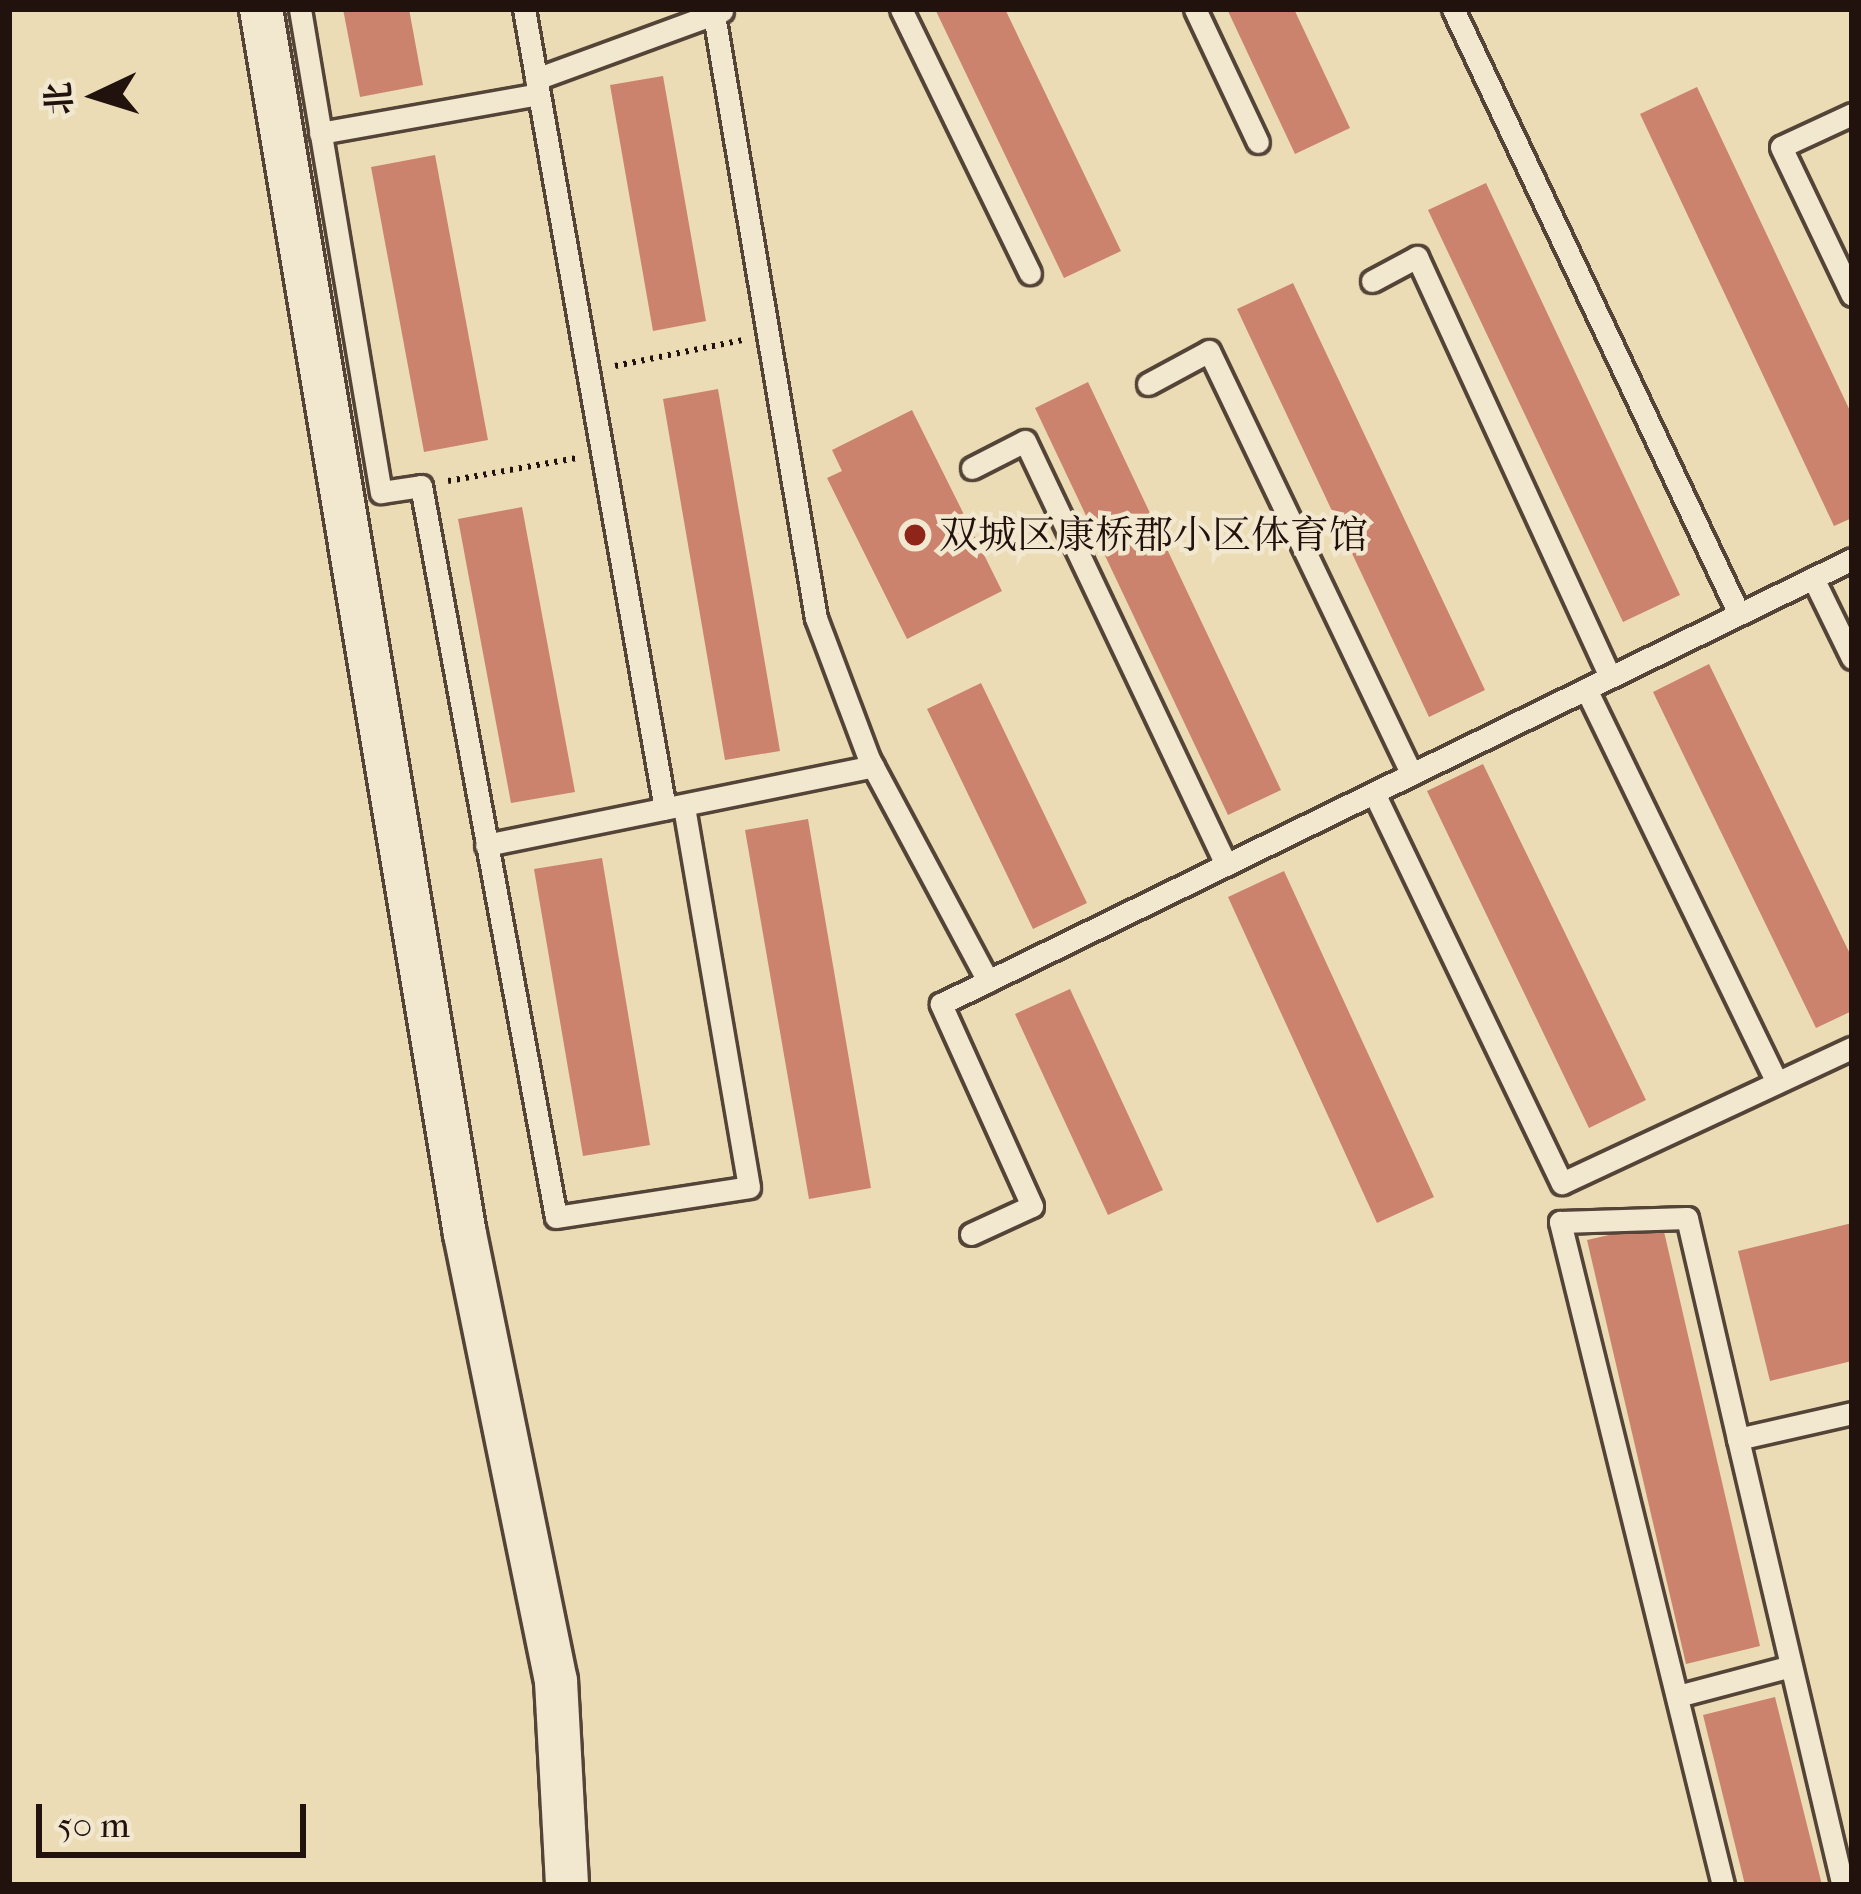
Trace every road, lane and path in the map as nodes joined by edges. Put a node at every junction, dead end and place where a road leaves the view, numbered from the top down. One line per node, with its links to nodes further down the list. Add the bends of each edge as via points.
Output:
1 (261, 9): 41 (street, via 464,1234 556,1681)
2 (300, 9): 10 (lane)
3 (524, 9): 8 (lane)
4 (902, 9): 12 (lane)
5 (1195, 9): 11 (lane)
6 (1453, 9): 23 (lane)
7 (720, 12): 8 (lane); 15 (lane)
8 (538, 87): 10 (lane); 16 (lane)
9 (1852, 114): 14 (lane, via 1781,147)
10 (320, 133): 20 (lane, via 381,492)
11 (1258, 142)
12 (1030, 273)
13 (1372, 281): 25 (lane, via 1417,257)
14 (1852, 295)
15 (768, 335): 16 (path); 27 (lane, via 816,618)
16 (588, 371): 18 (lane)
17 (1148, 384): 28 (lane, via 1209,351)
18 (602, 454): 20 (path); 30 (lane)
19 (972, 467): 32 (lane, via 1025,441)
20 (421, 486): 31 (lane)
21 (1852, 559): 22 (lane)
22 (1813, 578): 23 (lane); 24 (lane)
23 (1739, 614): 25 (lane)
24 (1852, 658)
25 (1610, 677): 26 (lane)
26 (1586, 689): 28 (lane); 35 (lane)
27 (872, 766): 30 (lane); 33 (lane)
28 (1412, 774): 29 (lane)
29 (1374, 793): 32 (lane); 35 (lane, via 1562,1183)
30 (675, 807): 31 (lane); 31 (lane, via 749,1187 556,1217)
31 (486, 845)
32 (1226, 865): 33 (lane)
33 (988, 981): 36 (lane, via 941,1004 1033,1206)
34 (1852, 1048): 35 (lane)
35 (1777, 1082)
36 (971, 1234)
37 (1850, 1420): 38 (lane)
38 (1738, 1439): 39 (lane); 40 (lane, via 1687,1218 1560,1222)
39 (1788, 1667): 40 (lane); 43 (lane)
40 (1678, 1696): 42 (lane)
41 (567, 1885)
42 (1723, 1885)
43 (1843, 1885)

